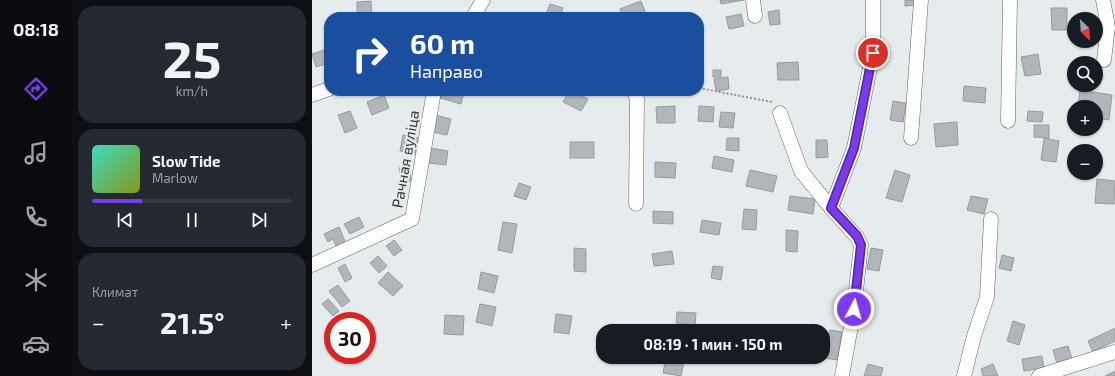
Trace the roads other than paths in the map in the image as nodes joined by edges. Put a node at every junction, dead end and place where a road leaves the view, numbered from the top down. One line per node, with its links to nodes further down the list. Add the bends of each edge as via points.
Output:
1 (484, 0): 7 (street)
2 (753, 0): 8 (street)
3 (873, 0): 18 (street, via 873,53 854,148)
4 (921, 0): 16 (street)
5 (1010, 0): 15 (street)
6 (1103, 0): 9 (street, via 1108,27)
7 (476, 12)
8 (756, 16)
9 (1104, 60)
10 (324, 91): 11 (street)
11 (312, 95)
12 (433, 96): 20 (street, Рачная вуліца, via 412,219)
13 (636, 96): 17 (street)
14 (780, 113): 18 (street, via 801,171)
15 (1008, 122)
16 (911, 138)
17 (636, 204)
18 (831, 208): 22 (street, via 857,236 861,245 854,309)
19 (991, 219): 23 (street, via 987,297)
20 (312, 265)
21 (1115, 352): 24 (street)
22 (842, 376)
23 (964, 376)
24 (1039, 376)

